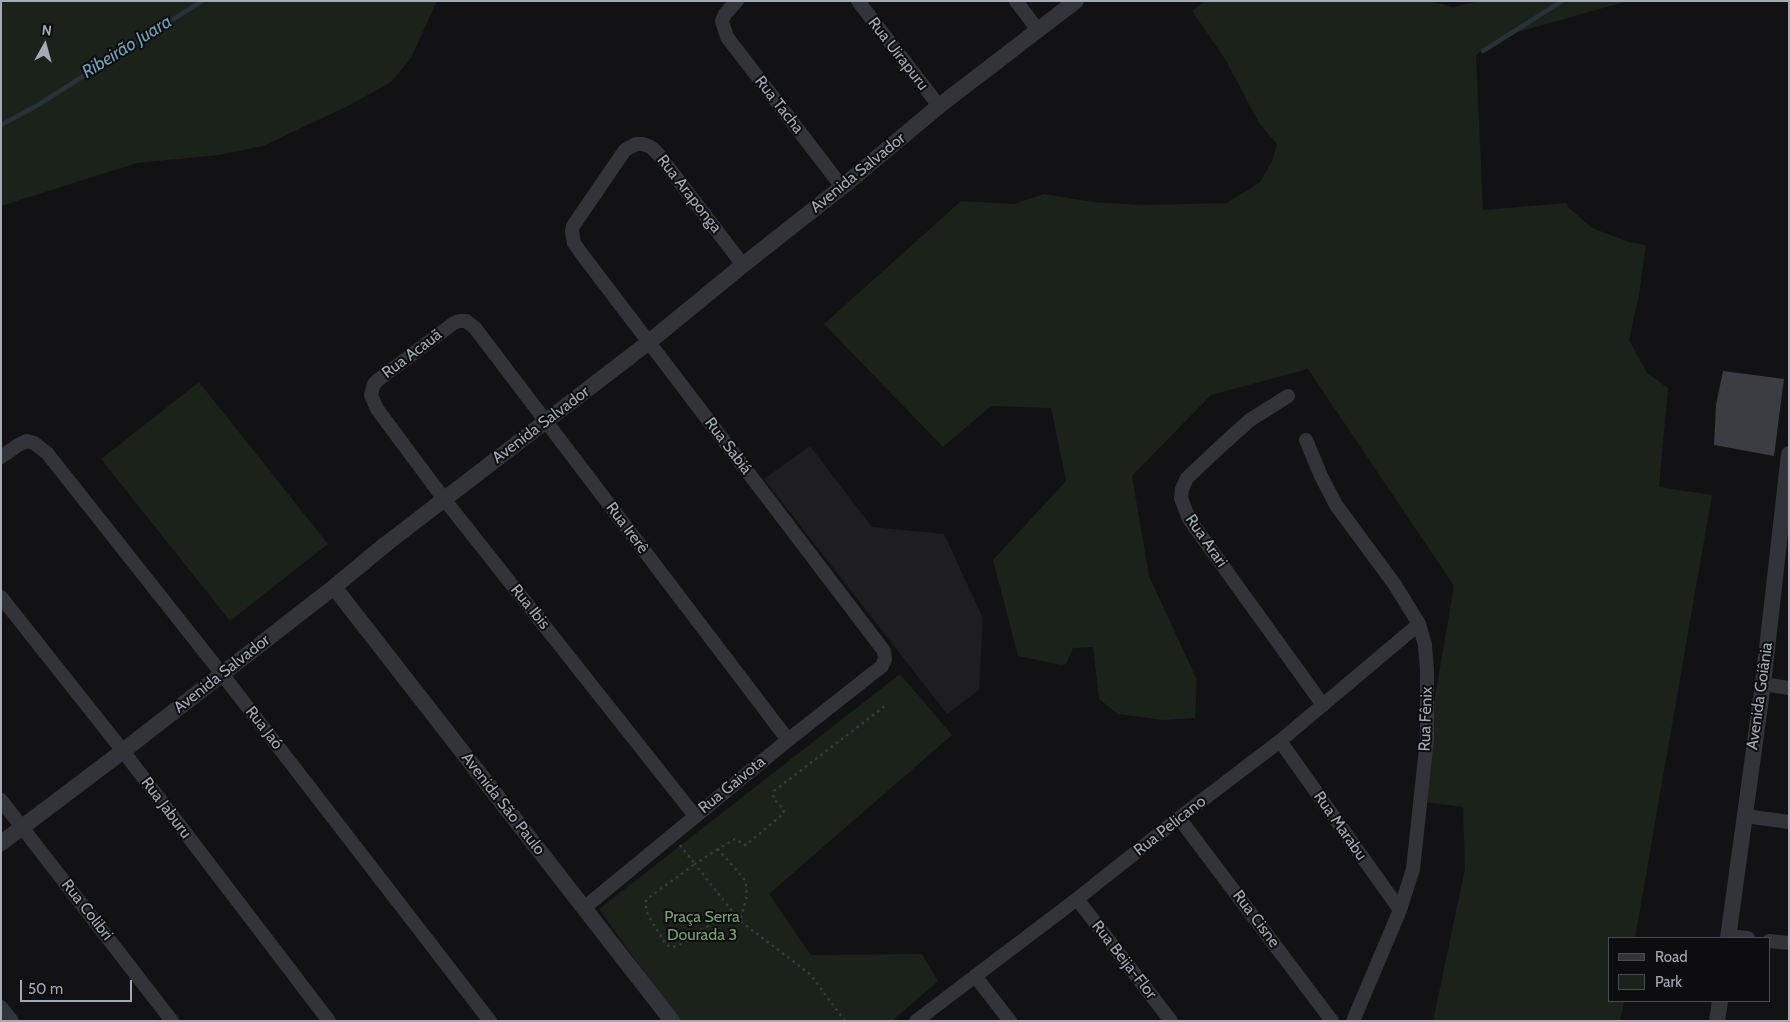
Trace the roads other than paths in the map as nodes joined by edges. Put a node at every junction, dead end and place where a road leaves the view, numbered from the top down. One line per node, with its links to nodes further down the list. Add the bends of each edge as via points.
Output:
1 (737, 1): 7 (street, Rua Tacha, via 722,21 727,37)
2 (858, 1): 6 (street, Rua Uirapuru)
3 (1016, 1): 5 (street)
4 (1076, 1): 5 (street, Avenida Salvador)
5 (1038, 30): 6 (street, Avenida Salvador)
6 (939, 106): 7 (street, Avenida Salvador)
7 (842, 187): 9 (street, Avenida Salvador)
8 (573, 226): 9 (street, Rua Araponga, via 625,150 629,146 643,144 659,154); 11 (street, Rua Sabiá, via 574,244)
9 (743, 265): 11 (street, Avenida Salvador)
10 (462, 321): 12 (street, Rua Acauã, via 454,323 378,380); 14 (street, Rua Irerê, via 485,339)
11 (649, 342): 14 (street, Avenida Salvador); 23 (street, Rua Sabiá, via 884,651)
12 (371, 395): 18 (street, Rua Ibis, via 377,409)
13 (1288, 396): 27 (street, Rua Arari, via 1250,420 1187,478 1181,498 1189,519)
14 (546, 422): 18 (street, Avenida Salvador); 28 (street, Rua Irerê)
15 (1306, 440): 22 (street, Rua Fênix, via 1336,505 1396,585)
16 (1789, 454): 19 (street, Avenida Goiânia)
17 (1, 458): 24 (street, Rua Jaó, via 24,442 40,446)
18 (444, 499): 20 (street, Avenida Salvador); 32 (street, Rua Ibis)
19 (1783, 562): 25 (street, Avenida Goiânia)
20 (334, 587): 24 (street, Avenida Salvador); 39 (street, Avenida São Paulo)
21 (1, 596): 30 (street, Rua Jaburu)
22 (1419, 624): 27 (street, Rua Pelicano); 40 (street, Rua Fênix, via 1427,670 1427,739 1413,869)
23 (882, 666): 28 (street, Rua Gaivota)
24 (222, 674): 30 (street, Avenida Salvador); 50 (street, Rua Jaó)
25 (1763, 684): 26 (street); 33 (street, Avenida Goiânia)
26 (1789, 688)
27 (1323, 705): 29 (street, Rua Pelicano)
28 (788, 740): 32 (street, Rua Gaivota)
29 (1280, 741): 34 (street, Rua Pelicano); 40 (street, Rua Marabu)
30 (123, 751): 36 (street, Avenida Salvador); 49 (street, Rua Jaburu)
31 (1, 800): 36 (street, Rua Colibri)
32 (695, 816): 39 (street, Rua Gaivota)
33 (1745, 816): 35 (street); 41 (street, Avenida Goiânia)
34 (1179, 818): 38 (street, Rua Pelicano); 55 (street, Rua Cisne)
35 (1789, 822)
36 (22, 827): 37 (street, Avenida Salvador); 48 (street, Rua Colibri)
37 (1, 843)
38 (1077, 899): 44 (street, Rua Pelicano); 54 (street, Rua Beija-Flor)
39 (584, 908): 51 (street, Avenida São Paulo)
40 (1400, 910): 56 (street, Rua Fênix)
41 (1728, 937)
42 (1770, 941): 43 (street)
43 (1789, 943)
44 (975, 976): 52 (street, Rua Pelicano); 53 (street)
45 (1720, 1002): 57 (street)
46 (1, 1007): 47 (street)
47 (12, 1021)
48 (172, 1021)
49 (328, 1021)
50 (490, 1021)
51 (672, 1021)
52 (916, 1021)
53 (1010, 1021)
54 (1171, 1021)
55 (1332, 1021)
56 (1353, 1021)
57 (1717, 1021)

